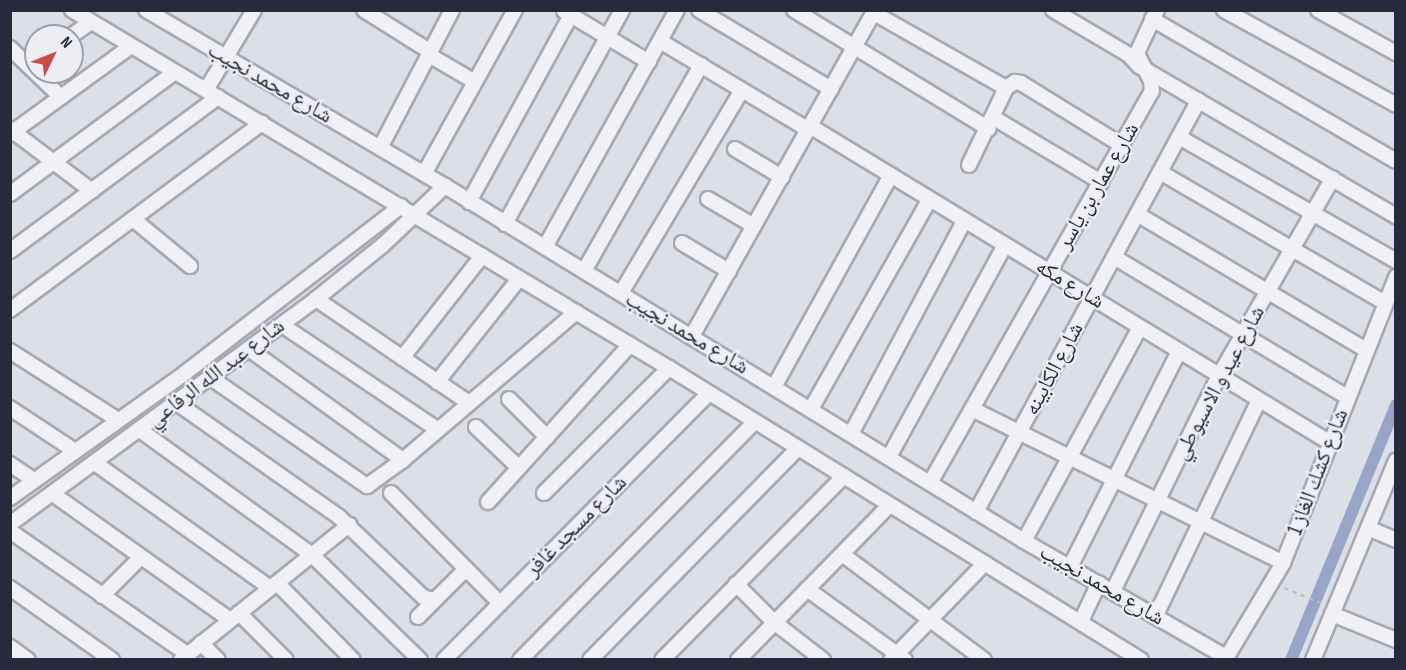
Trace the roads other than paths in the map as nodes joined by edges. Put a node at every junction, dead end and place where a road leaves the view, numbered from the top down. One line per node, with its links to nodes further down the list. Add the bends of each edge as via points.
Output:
1 (72, 10): 17 (street, شارع محمد نجيب)
2 (146, 10): 27 (street, شارع محمد نجيب)
3 (254, 10): 27 (street)
4 (364, 10): 24 (street)
5 (452, 10): 24 (street)
6 (515, 10): 32 (street)
7 (622, 10): 19 (street)
8 (677, 10): 20 (street)
9 (699, 10): 35 (street)
10 (794, 10): 23 (street)
11 (1053, 10): 30 (street, via 1129,55)
12 (1224, 10): 40 (street)
13 (1318, 10): 25 (street)
14 (874, 12): 23 (street); 34 (street)
15 (568, 13): 19 (street); 63 (street)
16 (1156, 13): 30 (street, شارع عمار بن ياسر, via 1138,47); 49 (street)
17 (91, 22): 18 (street); 21 (street, شارع محمد نجيب)
18 (84, 27)
19 (608, 37): 28 (street); 71 (street)
20 (660, 41): 28 (street); 29 (street, شارع مكه)
21 (131, 46): 31 (street, شارع محمد نجيب); 38 (street)
22 (10, 48): 26 (street)
23 (854, 48): 35 (street); 42 (street)
24 (430, 53): 32 (street); 47 (street)
25 (1395, 53)
26 (24, 57)
27 (226, 57): 37 (street); 47 (street, شارع محمد نجيب)
28 (649, 62): 75 (street)
29 (701, 66): 36 (street, شارع مكه); 82 (street)
30 (1145, 69): 39 (street); 46 (street, شارع عمار بن ياسر, via 1152,91)
31 (175, 72): 37 (street, شارع محمد نجيب); 50 (street)
32 (475, 82): 53 (street)
33 (50, 84): 38 (street)
34 (1006, 88): 42 (street); 46 (street, via 1021,83)
35 (831, 89): 43 (street)
36 (742, 90): 43 (street, شارع مكه); 87 (street)
37 (212, 94): 41 (street, شارع محمد نجيب); 59 (street)
38 (61, 97): 44 (street)
39 (1199, 100): 45 (street, شارع الكابينه); 56 (street)
40 (1395, 105)
41 (262, 123): 64 (street, شارع محمد نجيب); 69 (street)
42 (991, 123): 51 (street); 57 (street)
43 (810, 128): 54 (street, شارع مكه); 55 (street)
44 (12, 132): 50 (street)
45 (1179, 137): 52 (street, شارع الكابينه); 66 (street)
46 (1123, 146): 57 (street, شارع عمار بن ياسر)
47 (380, 148): 53 (street, شارع محمد نجيب)
48 (735, 149): 55 (street)
49 (1395, 161)
50 (52, 162): 59 (street); 60 (street)
51 (969, 165)
52 (1160, 172): 65 (street, شارع الكابينه); 77 (street)
53 (424, 174): 58 (street, شارع محمد نجيب)
54 (891, 175): 61 (street, شارع مكه); 108 (street)
55 (782, 177): 72 (street)
56 (1333, 178): 66 (street, شارع عيد و الاسيوطي); 68 (street)
57 (1101, 182): 83 (street, شارع عمار بن ياسر)
58 (445, 186): 63 (street, شارع محمد نجيب); 67 (street, شارع عبد الله الرفاعي)
59 (92, 191): 76 (street)
60 (10, 194)
61 (930, 198): 70 (street, شارع مكه); 116 (street)
62 (708, 199): 72 (street)
63 (469, 202): 71 (street, شارع محمد نجيب)
64 (401, 206): 67 (street, شارع محمد نجيب); 118 (street, شارع عبد الله الرفاعي)
65 (1137, 214): 79 (street, شارع الكابينه); 88 (street)
66 (1314, 214): 77 (street, شارع عيد و الاسيوطي); 80 (street)
67 (416, 215): 78 (street, شارع محمد نجيب); 90 (street, شارع عبد الله الرفاعي)
68 (1395, 216)
69 (133, 219): 81 (street); 92 (street)
70 (965, 220): 74 (street, شارع مكه); 123 (street)
71 (505, 224): 75 (street, شارع محمد نجيب)
72 (754, 226): 84 (street)
73 (682, 243): 84 (street)
74 (1005, 245): 83 (street, شارع مكه); 129 (street)
75 (545, 247): 82 (street, شارع محمد نجيب)
76 (10, 251)
77 (1292, 251): 88 (street, شارع عيد و الاسيوطي); 91 (street)
78 (482, 256): 86 (street, شارع محمد نجيب); 103 (street)
79 (1114, 257): 89 (street, شارع الكابينه); 96 (street)
80 (1395, 261)
81 (190, 266)
82 (584, 271): 87 (street, شارع محمد نجيب)
83 (1048, 271): 89 (street, شارع مكه); 117 (street, شارع عمار بن ياسر)
84 (729, 272): 97 (street)
85 (1395, 276): 91 (street, شارع كشك الغاز 1)
86 (519, 279): 93 (street, شارع محمد نجيب); 107 (street)
87 (621, 293): 97 (street, شارع محمد نجيب)
88 (1268, 293): 96 (street, شارع عيد و الاسيوطي); 100 (street)
89 (1092, 298): 95 (street, شارع مكه); 124 (street, شارع الكابينه)
90 (316, 299): 94 (street, شارع عبد الله الرفاعي); 103 (street)
91 (1385, 303): 100 (street, شارع كشك الغاز 1)
92 (10, 310)
93 (576, 312): 98 (street, شارع محمد نجيب); 114 (street)
94 (282, 325): 99 (street, شارع عبد الله الرفاعي); 122 (street)
95 (1140, 327): 102 (street, شارع مكه); 130 (street)
96 (1243, 335): 105 (street, شارع عيد و الاسيوطي); 110 (street)
97 (692, 336): 108 (street, شارع محمد نجيب)
98 (630, 345): 104 (street, شارع محمد نجيب); 125 (street)
99 (249, 349): 106 (street, شارع عبد الله الرفاعي); 131 (street)
100 (1366, 350): 110 (street, شارع كشك الغاز 1)
101 (10, 351): 118 (street)
102 (1179, 351): 105 (street, شارع مكه); 138 (street)
103 (402, 358): 107 (street)
104 (669, 368): 109 (street, شارع محمد نجيب); 142 (street)
105 (1220, 376): 112 (street, شارع مكه); 146 (street, شارع عيد و الاسيوطي)
106 (211, 378): 113 (street, شارع عبد الله الرفاعي); 131 (street, via 367,486)
107 (437, 382): 114 (street)
108 (774, 387): 116 (street, شارع محمد نجيب)
109 (709, 393): 119 (street, شارع محمد نجيب); 171 (street, شارع مسجد غافر)
110 (1347, 397): 126 (street, شارع كشك الغاز 1)
111 (509, 399): 125 (street)
112 (1259, 400): 126 (street, شارع مكه); 149 (street)
113 (177, 403): 121 (street, شارع عبد الله الرفاعي); 151 (street)
114 (469, 404): 122 (street)
115 (10, 408): 128 (street)
116 (811, 409): 123 (street, شارع محمد نجيب)
117 (972, 409): 124 (street); 140 (street, شارع عمار بن ياسر)
118 (118, 420): 128 (street, شارع عبد الله الرفاعي)
119 (755, 422): 127 (street, شارع محمد نجيب); 194 (street)
120 (476, 427): 135 (street)
121 (140, 430): 133 (street, شارع عبد الله الرفاعي); 157 (street)
122 (438, 430): 131 (street)
123 (851, 434): 129 (street, شارع محمد نجيب)
124 (1019, 434): 130 (street); 148 (street, شارع الكابينه)
125 (547, 437): 135 (street)
126 (1329, 442): 160 (street, شارع كشك الغاز 1)
127 (798, 448): 136 (street, شارع محمد نجيب); 195 (street)
128 (75, 451): 137 (street, شارع عبد الله الرفاعي)
129 (889, 457): 140 (street, شارع محمد نجيب)
130 (1068, 459): 138 (street); 155 (street)
131 (403, 460)
132 (1395, 461): 139 (street)
133 (95, 463): 143 (street, شارع عبد الله الرفاعي); 165 (street)
134 (10, 464): 137 (street)
135 (519, 468): 145 (street)
136 (844, 476): 147 (street, شارع محمد نجيب); 164 (street)
137 (34, 480): 144 (street, شارع عبد الله الرفاعي)
138 (1113, 481): 146 (street); 161 (street)
139 (1392, 481): 152 (street)
140 (930, 483): 148 (street, شارع محمد نجيب)
141 (391, 493): 162 (street)
142 (544, 493)
143 (53, 494): 150 (street, شارع عبد الله الرفاعي); 158 (street)
144 (10, 498)
145 (488, 502)
146 (1157, 502): 149 (street); 168 (street, شارع عيد و الاسيوطي)
147 (890, 505): 156 (street); 159 (street, شارع محمد نجيب)
148 (976, 512): 155 (street, شارع محمد نجيب)
149 (1200, 523): 160 (street); 173 (street)
150 (10, 525)
151 (349, 525): 157 (street); 170 (street, via 423,597)
152 (1368, 528): 154 (street); 172 (street)
153 (10, 531): 169 (street)
154 (1395, 540)
155 (1024, 541): 161 (street, شارع محمد نجيب)
156 (842, 554): 167 (street); 176 (street)
157 (312, 555): 165 (street); 192 (street)
158 (141, 558): 169 (street); 174 (street)
159 (985, 563): 176 (street); 177 (street, شارع محمد نجيب)
160 (1283, 563): 185 (street, شارع كشك الغاز 1)
161 (1070, 567): 163 (street, شارع محمد نجيب)
162 (466, 569): 170 (street); 171 (street)
163 (1100, 583): 168 (street, شارع محمد نجيب); 177 (street)
164 (736, 584): 178 (street); 196 (street)
165 (274, 585): 174 (street); 191 (street)
166 (10, 588): 188 (street)
167 (807, 589): 178 (street); 183 (street)
168 (1113, 591): 173 (street, شارع محمد نجيب)
169 (102, 596): 182 (street)
170 (432, 600): 175 (street)
171 (500, 603): 193 (street, شارع مسجد غافر)
172 (1332, 614): 179 (street); 199 (street)
173 (1156, 615): 185 (street, شارع محمد نجيب)
174 (234, 617): 180 (street); 190 (street)
175 (417, 617)
176 (930, 620): 183 (street); 198 (street)
177 (1081, 621): 184 (street, شارع محمد نجيب)
178 (774, 622): 186 (street); 197 (street)
179 (1395, 640)
180 (201, 643): 182 (street); 189 (street)
181 (10, 647): 187 (street)
182 (184, 657)
183 (898, 658)
184 (1136, 658)
185 (1225, 658)
186 (740, 659)
187 (28, 660)
188 (112, 660)
189 (218, 660)
190 (286, 660)
191 (353, 660)
192 (420, 660)
193 (444, 660)
194 (520, 660)
195 (590, 660)
196 (662, 660)
197 (823, 660)
198 (984, 660)
199 (1313, 660)

